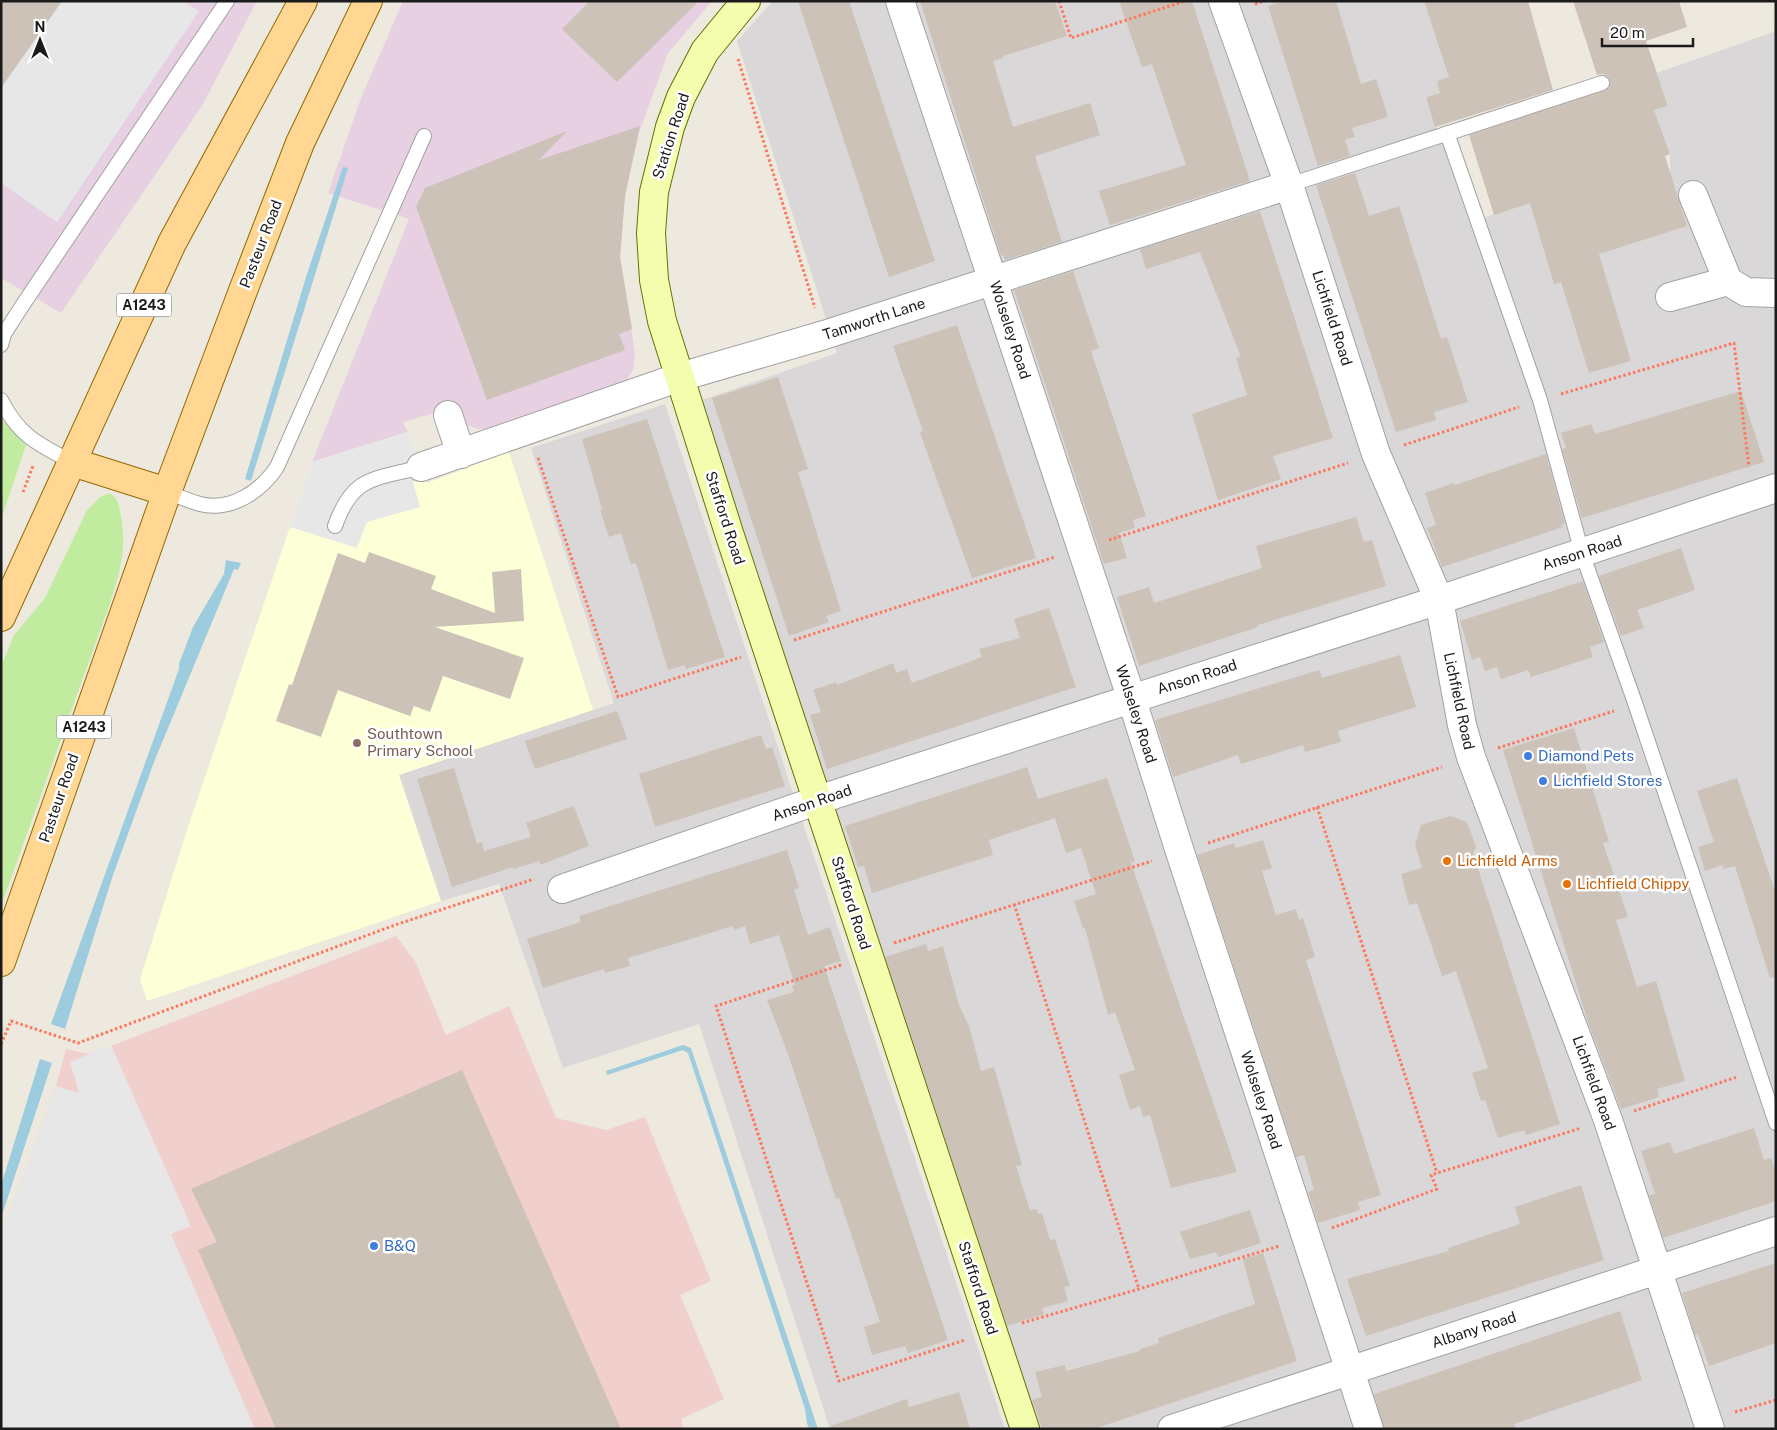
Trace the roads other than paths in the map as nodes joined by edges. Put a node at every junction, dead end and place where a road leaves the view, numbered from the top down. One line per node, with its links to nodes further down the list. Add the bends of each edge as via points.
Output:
1 (227, 1): 16 (lane, via 22,306 4,334)
2 (303, 1): 21 (main road, A1243, via 172,243)
3 (368, 1): 23 (main road, Pasteur Road / A1243, via 300,143)
4 (746, 1): 17 (street, Station Road, via 705,51 681,97 654,192 651,233 654,280 662,322)
5 (900, 1): 12 (street, Wolseley Road)
6 (1223, 1): 10 (street, Lichfield Road)
7 (1602, 83): 8 (lane)
8 (1447, 133): 10 (lane); 26 (lane, via 1540,400)
9 (424, 136): 23 (lane, via 277,467 255,492 230,503 202,505)
10 (1289, 184): 12 (street, Tamworth Lane); 27 (street, Lichfield Road, via 1376,454)
11 (1694, 195): 13 (street)
12 (993, 281): 17 (street, Tamworth Lane); 29 (street, Wolseley Road)
13 (1728, 281): 14 (street, via 1746,292); 15 (street)
14 (1776, 293)
15 (1670, 297)
16 (1, 345)
17 (680, 377): 20 (street, Tamworth Lane); 30 (street, Stafford Road)
18 (1, 400): 21 (lane, via 9,416 28,438)
19 (448, 415): 20 (street)
20 (461, 454): 22 (street, Tamworth Lane)
21 (72, 462): 23 (main road); 28 (main road, A1243)
22 (421, 467): 25 (lane, via 355,488 347,497)
23 (166, 492): 32 (main road, Pasteur Road / A1243)
24 (1764, 492): 26 (street, Anson Road)
25 (335, 526)
26 (1582, 553): 27 (street, Anson Road); 33 (lane, via 1636,703)
27 (1439, 600): 29 (street, Anson Road); 35 (street, Lichfield Road, via 1471,757 1608,1120)
28 (1, 617)
29 (1131, 697): 30 (street, Anson Road); 36 (street, Wolseley Road, via 1305,1238)
30 (817, 801): 31 (street, Anson Road); 37 (street, Stafford Road)
31 (562, 889)
32 (1, 962)
33 (1776, 1123)
34 (1776, 1231): 35 (street, Albany Road)
35 (1658, 1269): 36 (street, Albany Road); 40 (street, Lichfield Road)
36 (1352, 1371): 38 (street, Albany Road); 39 (street, Wolseley Road)
37 (1025, 1429)
38 (1172, 1429)
39 (1369, 1429)
40 (1710, 1429)

